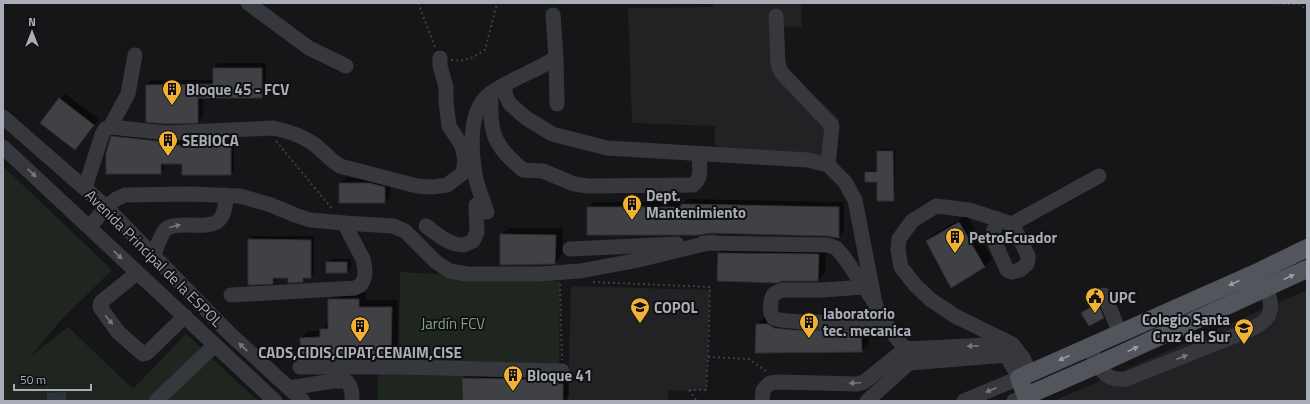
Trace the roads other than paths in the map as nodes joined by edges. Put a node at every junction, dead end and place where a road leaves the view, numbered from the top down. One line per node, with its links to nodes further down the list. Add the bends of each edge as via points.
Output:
1 (248, 3): 7 (street, via 309,48)
2 (553, 15): 6 (street)
3 (776, 16): 16 (street, via 780,72 832,126)
4 (135, 55): 12 (street, via 128,94)
5 (440, 58): 12 (street, via 446,87 449,126 462,146 466,160 463,173 447,185 417,186 354,171 331,160 302,136 286,130 264,128 167,133)
6 (556, 58): 8 (street); 9 (street)
7 (346, 66)
8 (497, 89): 15 (street, via 526,118 552,134 607,148); 15 (street, via 492,126 503,152 523,170 547,172 567,182 588,186 693,184 700,178); 22 (street, via 481,103 474,120 475,174 482,208 477,232 472,241 464,245 452,242)
9 (557, 104)
10 (3, 106): 18 (street)
11 (3, 117): 13 (street, Avenida Principal de la ESPOL)
12 (110, 127): 18 (street, via 105,129 102,135)
13 (20, 132): 14 (street); 18 (street, Avenida Principal de la ESPOL)
14 (3, 147): 23 (street, Avenida Principal de la ESPOL, one-way to 23)
15 (699, 154): 16 (street, via 808,160)
16 (828, 165): 37 (street, via 845,182 855,200)
17 (1099, 176): 41 (street, via 1005,221 969,210 936,206 912,221 899,239 901,267 915,286 955,316)
18 (86, 185): 20 (street, Avenida Principal de la ESPOL)
19 (226, 194): 20 (street, via 125,195); 21 (street, via 256,200 310,220); 27 (street, one-way to 19, via 167,228 177,224 214,223 222,217 226,209)
20 (111, 203): 23 (street); 27 (street, Avenida Principal de la ESPOL)
21 (344, 223): 24 (street, via 393,226 405,231 436,262 450,271 467,274 580,271); 35 (street, via 363,259 364,282 360,286)
22 (426, 226)
23 (90, 227): 30 (street, Avenida Principal de la ESPOL, one-way to 30)
24 (712, 242): 26 (street); 32 (street, via 828,245 836,248 844,257)
25 (1307, 248): 29 (main road)
26 (570, 249)
27 (153, 256): 31 (street, Avenida Principal de la ESPOL)
28 (1307, 269): 33 (main road, one-way to 28)
29 (1258, 272): 33 (street); 39 (main road, one-way to 39)
30 (137, 273): 34 (street, Avenida Principal de la ESPOL); 38 (street, one-way to 38, via 101,302 100,307 118,332 143,354)
31 (178, 281): 34 (street); 48 (street, Avenida Principal de la ESPOL, one-way to 31)
32 (863, 287): 37 (street); 37 (street, via 783,290 773,296 770,304 772,316 774,319 785,321 842,322 870,320)
33 (1266, 288): 44 (main road, one-way to 33); 44 (street, one-way to 33, via 1112,378 1126,379 1247,331 1267,318 1270,302)
34 (162, 294): 38 (street, Avenida Principal de la ESPOL)
35 (230, 295)
36 (1104, 295): 39 (street)
37 (877, 310): 43 (street)
38 (185, 316): 40 (street, Avenida Principal de la ESPOL)
39 (1120, 333): 42 (main road)
40 (216, 345): 50 (street, Avenida Principal de la ESPOL); 52 (street)
41 (1007, 346): 43 (street); 47 (street)
42 (1090, 347): 44 (street); 47 (main road, one-way to 47)
43 (907, 356): 55 (street, one-way to 55, via 857,384 770,383 763,390); 56 (street)
44 (1097, 365): 51 (main road)
45 (300, 367): 46 (street)
46 (562, 371)
47 (1024, 376): 51 (main road); 57 (street, one-way to 57)
48 (277, 378): 49 (street, Avenida Principal de la ESPOL); 50 (street)
49 (289, 388): 53 (street, Avenida Principal de la ESPOL); 54 (street, via 346,380 350,384)
50 (271, 397)
51 (1030, 398)
52 (156, 401)
53 (304, 401)
54 (352, 401)
55 (762, 401)
56 (867, 401)
57 (964, 401)

